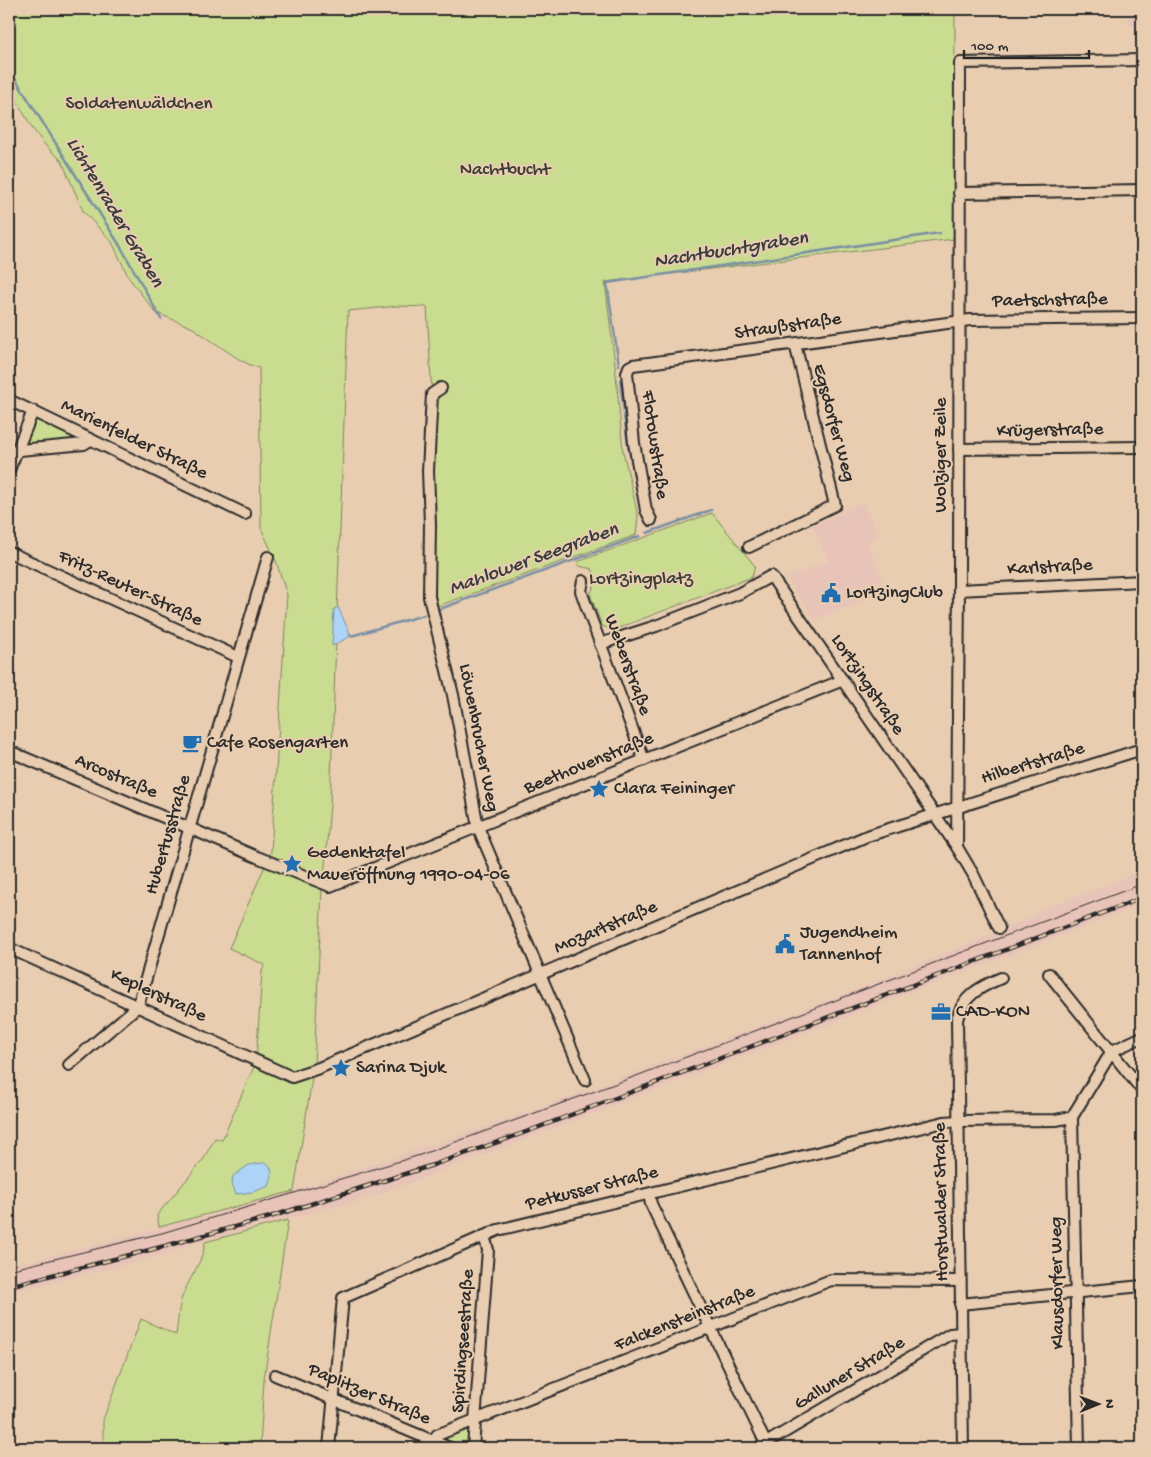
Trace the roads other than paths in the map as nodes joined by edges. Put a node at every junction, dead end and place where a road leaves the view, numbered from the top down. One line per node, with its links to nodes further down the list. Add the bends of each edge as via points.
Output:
1 (1142, 60): 3 (street, Wolziger Zeile, via 960,63)
2 (1142, 190): 3 (street)
3 (959, 193): 5 (street, Wolziger Zeile)
4 (1142, 318): 5 (street, Paetschstraße)
5 (959, 322): 6 (street, Straußstraße); 13 (street, Wolziger Zeile)
6 (795, 344): 7 (street, Straußstraße, via 633,365); 18 (street, Egsdorfer Weg, via 835,506)
7 (626, 373): 17 (street, Flotowstraße, via 634,444 646,510)
8 (441, 388): 32 (street, Löwenbrucher Weg, via 432,394 428,454 430,598 453,694)
9 (9, 400): 10 (street, Marienfelder Straße)
10 (33, 411): 11 (street, Marienfelder Straße); 14 (street)
11 (90, 440): 14 (street, via 84,444); 16 (street, Marienfelder Straße)
12 (1142, 447): 13 (street, Krügerstraße)
13 (959, 449): 23 (street, Wolziger Zeile)
14 (13, 450): 15 (street)
15 (9, 470)
16 (245, 514)
17 (651, 520)
18 (749, 548)
19 (9, 552): 25 (street, Fritz-Reuter-Straße)
20 (268, 557): 25 (street, Hubertusstraße)
21 (1142, 580): 23 (street, Karlstraße)
22 (583, 581): 24 (street, Weberstraße, via 581,591)
23 (959, 590): 30 (street, Wolziger Zeile)
24 (600, 644): 26 (street, Lortzingstraße, via 665,623 740,593 771,576); 29 (street, Weberstraße)
25 (238, 657): 33 (street, Hubertusstraße)
26 (843, 680): 29 (street, Beethovenstraße); 31 (street, Lortzingstraße)
27 (1142, 748): 30 (street, Hilbertstraße)
28 (9, 751): 33 (street, Arcostraße)
29 (644, 760): 32 (street, Beethovenstraße)
30 (958, 806): 31 (street, Hilbertstraße); 34 (street, Wolziger Zeile)
31 (934, 815): 34 (street); 38 (street, Mozartstraße, via 867,836)
32 (478, 827): 35 (street, Beethovenstraße, via 334,885); 38 (street, Löwenbrucher Weg)
33 (189, 828): 35 (street, Arcostraße); 41 (street, Hubertusstraße)
34 (957, 847): 36 (street)
35 (321, 882)
36 (999, 928)
37 (9, 948): 41 (street, Keplerstraße)
38 (540, 974): 45 (street, Mozartstraße); 46 (street, Löwenbrucher Weg)
39 (1049, 974): 43 (street)
40 (1001, 978): 49 (street, Horstwalder Straße, via 969,995 958,1014)
41 (138, 1006): 44 (street); 45 (street, Keplerstraße)
42 (1142, 1037): 43 (street)
43 (1112, 1051): 47 (street); 48 (street)
44 (69, 1065)
45 (292, 1077)
46 (585, 1080)
47 (1142, 1090)
48 (1072, 1118): 49 (street, Petkusser Straße); 54 (street, Klausdorfer Weg)
49 (959, 1121): 50 (street, Petkusser Straße); 52 (street, Horstwalder Straße)
50 (649, 1194): 51 (street, Petkusser Straße); 56 (street)
51 (484, 1236): 59 (street, Petkusser Straße, via 343,1298); 60 (street, Spirdingseestraße, via 488,1250)
52 (960, 1281): 55 (street, Horstwalder Straße); 56 (street, Falckensteinstraße, via 831,1280)
53 (1142, 1286): 54 (street)
54 (1076, 1292): 55 (street); 67 (street, Klausdorfer Weg)
55 (960, 1304): 57 (street, Horstwalder Straße)
56 (710, 1328): 60 (street, Falckensteinstraße); 62 (street)
57 (961, 1334): 62 (street, Galluner Straße, via 950,1334); 66 (street, Horstwalder Straße)
58 (275, 1374): 59 (street, Paplitzer Straße)
59 (334, 1399): 61 (street, Paplitzer Straße); 63 (street)
60 (475, 1420): 61 (street, Falckensteinstraße, via 438,1435); 65 (street, Spirdingseestraße)
61 (434, 1442): 64 (street, Paplitzer Straße)
62 (764, 1447)
63 (329, 1448)
64 (450, 1448)
65 (473, 1448)
66 (963, 1448)
67 (1079, 1448)

